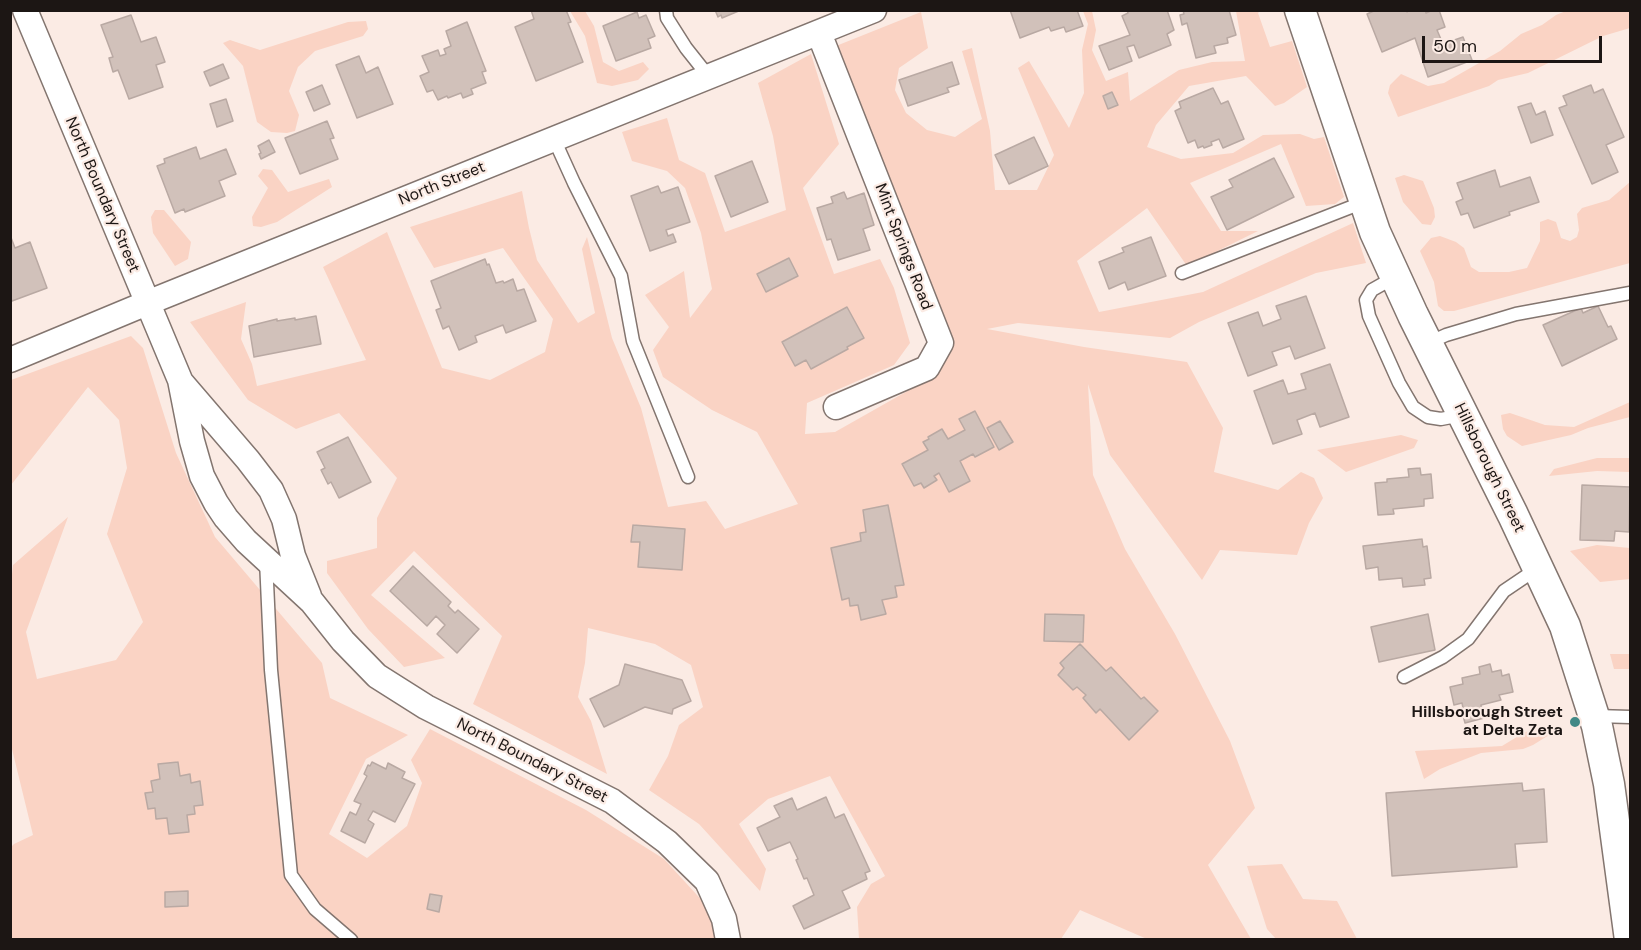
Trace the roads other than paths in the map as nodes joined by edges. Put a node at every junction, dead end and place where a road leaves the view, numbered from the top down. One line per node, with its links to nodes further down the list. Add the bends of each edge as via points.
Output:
1 (25, 10): 12 (street, North Boundary Street)
2 (666, 10): 6 (lane, via 686,48)
3 (874, 10): 5 (street, North Street)
4 (1300, 10): 8 (street, Hillsborough Street)
5 (819, 33): 6 (street, North Street); 16 (street, Mint Springs Road, via 941,343 927,368)
6 (709, 77): 7 (street, North Street)
7 (554, 139): 12 (street, North Street); 18 (lane, via 621,276 633,341)
8 (1365, 201): 9 (lane); 10 (street, Hillsborough Street)
9 (1182, 273)
10 (1395, 277): 13 (street, Hillsborough Street); 17 (lane, via 1372,290 1366,300 1369,316 1399,383 1413,407 1428,417)
11 (1630, 293): 13 (lane, via 1516,314)
12 (147, 303): 14 (street, North Street); 15 (street, North Boundary Street)
13 (1427, 343): 17 (street, Hillsborough Street)
14 (10, 360)
15 (180, 380): 19 (street, North Boundary Street, via 202,476 226,518); 21 (street, North Boundary Street, via 271,490)
16 (836, 407)
17 (1463, 415): 20 (street, Hillsborough Street)
18 (688, 477)
19 (266, 559): 21 (street, North Boundary Street); 25 (lane, via 271,670 291,875 315,909)
20 (1538, 568): 22 (lane, via 1504,591 1468,639); 23 (street, Hillsborough Street, via 1565,626)
21 (312, 602): 26 (street, North Boundary Street, via 377,676 426,707 612,801 668,842 707,881 724,919)
22 (1404, 677)
23 (1594, 716): 24 (lane); 27 (street, Hillsborough Street, via 1609,784)
24 (1630, 717)
25 (351, 939)
26 (728, 939)
27 (1629, 939)

